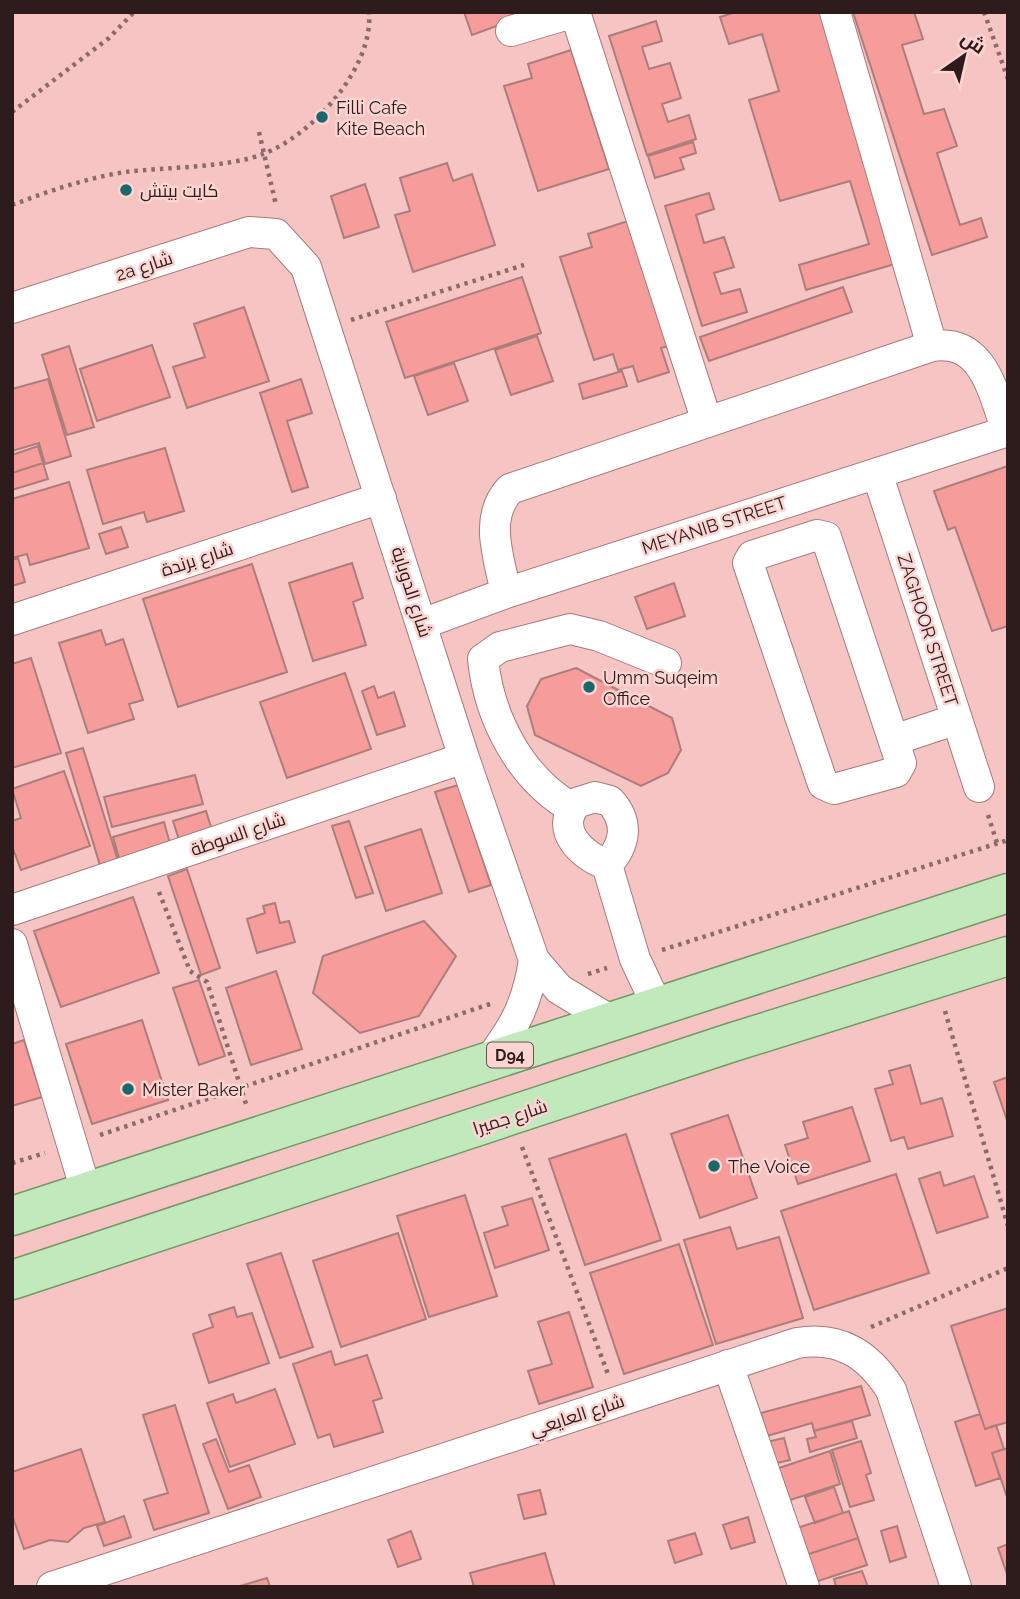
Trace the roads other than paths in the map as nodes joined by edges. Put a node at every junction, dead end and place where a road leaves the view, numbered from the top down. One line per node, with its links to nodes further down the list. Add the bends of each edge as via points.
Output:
1 (575, 12): 3 (street); 7 (street)
2 (835, 12): 6 (street)
3 (511, 32)
4 (276, 234): 5 (street, 2a شارع, via 249,232); 10 (street, شارع الدوباية, via 312,278)
5 (12, 308)
6 (932, 346): 7 (street); 8 (street, via 957,346 979,362)
7 (707, 422): 11 (street, via 510,489 494,514)
8 (1007, 431): 9 (street, MEYANIB STREET)
9 (877, 473): 11 (street, MEYANIB STREET); 15 (street, ZAGHOOR STREET)
10 (381, 498): 12 (street, شارع برندة); 13 (street, شارع الدوباية)
11 (506, 593): 13 (street, MEYANIB STREET)
12 (12, 620)
13 (422, 624): 17 (street, شارع الدوباية)
14 (666, 663): 19 (street, via 570,629 500,647 483,659 510,748 544,789)
15 (957, 719): 16 (street); 18 (street, ZAGHOOR STREET)
16 (894, 740): 16 (street, via 826,537 817,535 752,556 748,563 823,784 835,789 896,772 901,763)
17 (464, 758): 22 (street, شارع السوطة); 27 (street, شارع الدوباية)
18 (979, 787)
19 (572, 808): 20 (street, via 569,821 575,846); 20 (street, via 595,797 616,807 624,838)
20 (607, 865): 28 (street, via 635,959)
21 (1008, 894): 28 (main road, D94)
22 (12, 910)
23 (12, 944): 31 (street)
24 (1008, 956): 25 (main road, شارع جميرا)
25 (936, 979): 26 (main road); 33 (main road, شارع جميرا)
26 (1008, 979)
27 (542, 988): 29 (street, شارع الدوباية); 30 (street)
28 (658, 1007): 29 (main road, D94)
29 (613, 1022): 30 (main road, D94)
30 (488, 1062): 31 (main road, D94)
31 (86, 1191): 32 (main road, D94)
32 (12, 1216)
33 (12, 1280)
34 (728, 1365): 35 (street, شارع العايعي); 36 (street); 37 (street, شارع العايعي, via 818,1339 838,1343 870,1363 891,1390)
35 (52, 1587)
36 (804, 1587)
37 (956, 1587)

